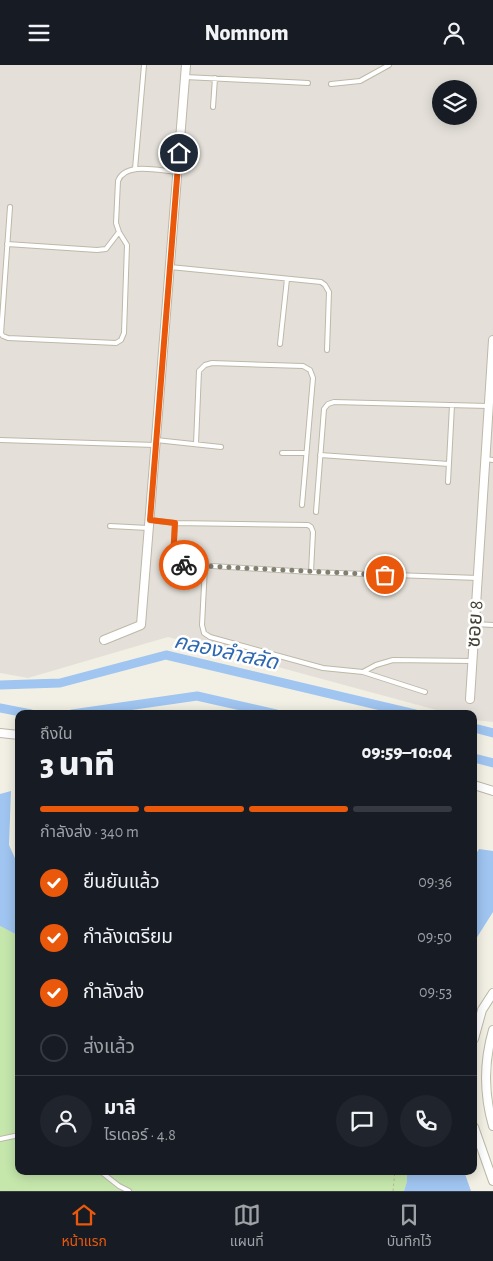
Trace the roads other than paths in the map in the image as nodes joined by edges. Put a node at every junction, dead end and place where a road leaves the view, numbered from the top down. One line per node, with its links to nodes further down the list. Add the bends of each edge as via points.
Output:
1 (144, 65): 9 (lane)
2 (186, 65): 4 (street)
3 (389, 65): 7 (lane, via 360,81)
4 (185, 77): 5 (lane); 10 (street)
5 (215, 78): 6 (lane); 8 (lane)
6 (308, 83)
7 (331, 83)
8 (213, 107)
9 (135, 169): 10 (lane); 12 (lane, via 120,174 118,181 116,223)
10 (177, 172): 15 (street)
11 (10, 207): 13 (lane)
12 (119, 232): 13 (lane, via 106,249 97,250); 13 (lane, via 127,245 127,263 124,333 116,343 3,336)
13 (8, 244)
14 (200, 263): 16 (lane)
15 (170, 267): 16 (lane); 24 (street)
16 (198, 270): 17 (lane)
17 (286, 279): 19 (lane); 20 (lane, via 325,285 329,293)
18 (493, 340): 22 (street, ซอย 8)
19 (280, 344)
20 (327, 351)
21 (452, 405): 22 (lane); 29 (lane, via 334,402 324,409); 31 (lane)
22 (489, 407): 30 (street, ซอย 8)
23 (0, 440): 24 (lane)
24 (156, 443): 25 (lane); 36 (street)
25 (196, 444): 26 (lane); 28 (lane, via 200,371 205,365 303,366 310,370 313,378)
26 (221, 447)
27 (282, 453): 28 (lane)
28 (306, 453): 33 (lane)
29 (320, 455): 31 (lane); 34 (lane)
30 (489, 459): 40 (street, ซอย 8)
31 (449, 464): 32 (lane)
32 (448, 482)
33 (302, 505)
34 (316, 512)
35 (175, 523): 36 (lane); 38 (lane, via 173,558 176,563); 39 (lane, via 308,525 313,532)
36 (149, 524): 37 (lane); 43 (street, via 141,625)
37 (110, 526)
38 (205, 566): 39 (lane); 45 (lane, via 204,633 323,669)
39 (311, 572): 40 (lane)
40 (478, 579): 41 (street, ซอย 8)
41 (475, 624): 42 (lane); 44 (street, ซอย 8)
42 (493, 625)
43 (104, 640)
44 (472, 661): 45 (lane, via 394,660); 47 (street, ซอย 8)
45 (363, 672): 46 (lane)
46 (425, 692)
47 (470, 699)
48 (0, 733): 49 (street)
49 (15, 735)
50 (477, 786): 51 (street)
51 (493, 791)
52 (493, 993): 53 (street, via 482,1010)
53 (477, 1028)
54 (493, 1030): 55 (street, via 488,1047 486,1082)
55 (493, 1126)
56 (15, 1136): 58 (lane)
57 (477, 1136): 60 (street)
58 (0, 1139)
59 (105, 1175): 61 (lane)
60 (493, 1181)
61 (129, 1191)

